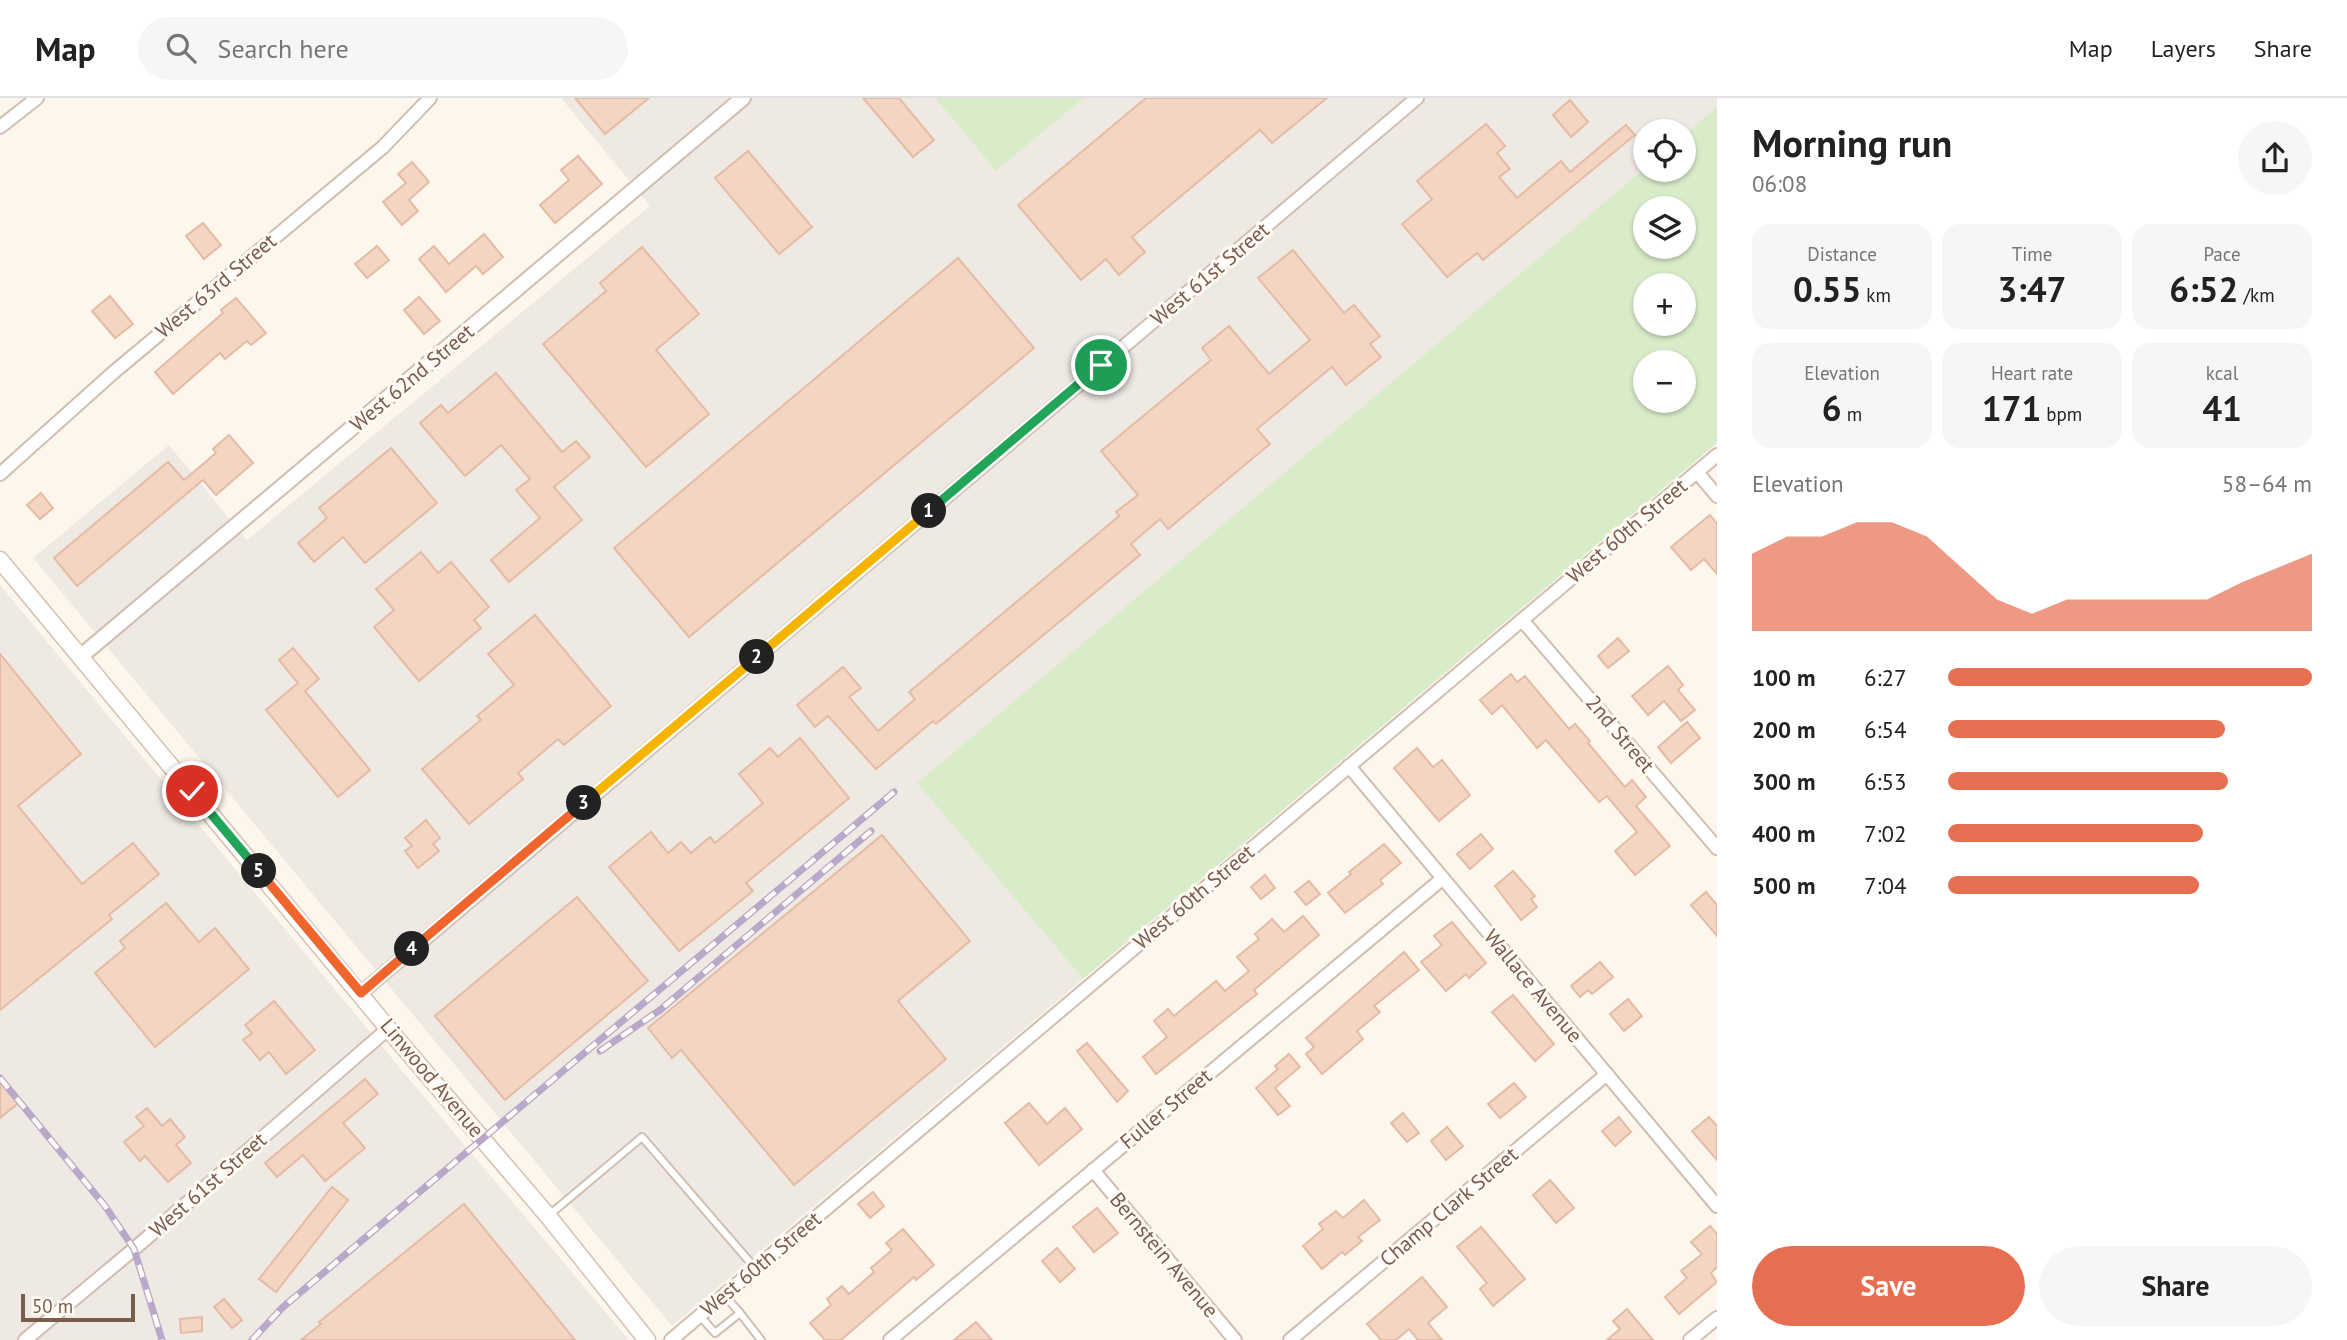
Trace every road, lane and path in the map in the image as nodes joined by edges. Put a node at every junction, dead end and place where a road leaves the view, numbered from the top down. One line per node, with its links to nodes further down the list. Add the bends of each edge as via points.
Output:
1 (37, 98): 5 (street)
2 (430, 98): 8 (street, West 63rd Street, via 383,147 114,372)
3 (743, 98): 12 (street, West 62nd Street)
4 (1418, 98): 16 (street, West 61st Street)
5 (0, 127)
6 (1717, 455): 7 (street, West 60th Street)
7 (1697, 472): 9 (street); 11 (street, West 60th Street)
8 (0, 474)
9 (1717, 496)
10 (0, 560): 12 (main road, Linwood Avenue)
11 (1522, 620): 13 (street, West 60th Street); 14 (street, 2nd Street)
12 (80, 657): 16 (main road, Linwood Avenue)
13 (1349, 766): 15 (street, Wallace Avenue); 22 (street, West 60th Street)
14 (1717, 848)
15 (1442, 879): 18 (street, Wallace Avenue); 19 (street, Fuller Street)
16 (361, 993): 17 (main road, Linwood Avenue)
17 (389, 1028): 21 (main road, Linwood Avenue); 28 (street, West 61st Street)
18 (1607, 1074): 20 (street, Wallace Avenue); 35 (street, Champ Clark Street)
19 (1093, 1170): 33 (street, Fuller Street); 34 (street, Bernstein Avenue)
20 (1717, 1206)
21 (548, 1216): 22 (lane, via 642,1138); 29 (main road, Linwood Avenue)
22 (755, 1268): 23 (street, West 60th Street)
23 (724, 1295): 24 (lane); 25 (street, West 60th Street)
24 (740, 1313): 27 (lane); 32 (lane)
25 (700, 1316): 27 (lane); 30 (street, West 60th Street)
26 (1717, 1318): 36 (street)
27 (715, 1333): 31 (lane)
28 (24, 1340)
29 (647, 1340)
30 (671, 1340)
31 (707, 1340)
32 (761, 1340)
33 (890, 1340)
34 (1235, 1340)
35 (1290, 1340)
36 (1690, 1340)

